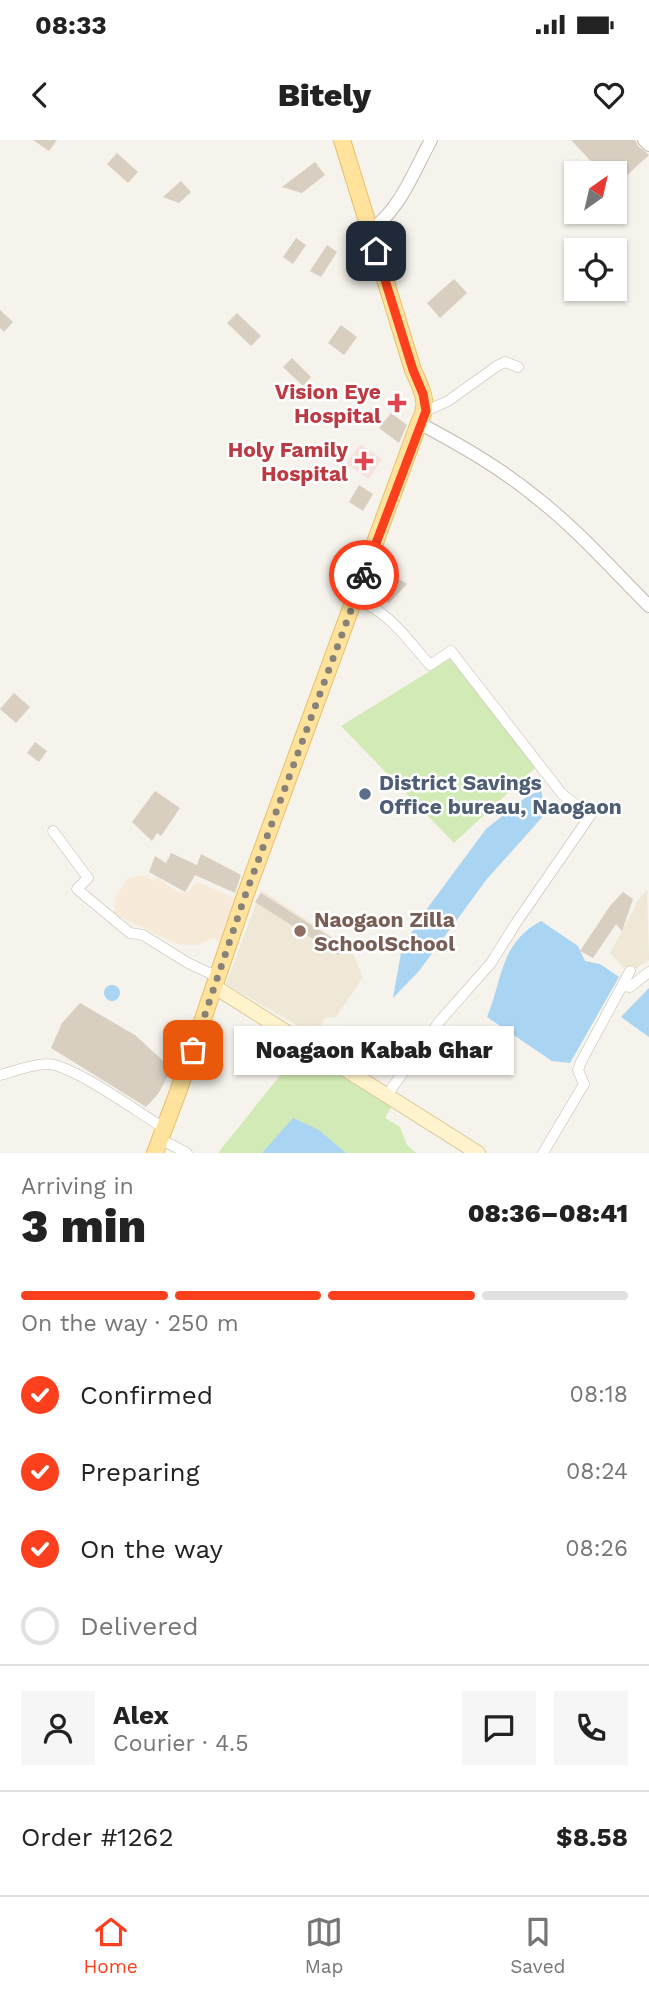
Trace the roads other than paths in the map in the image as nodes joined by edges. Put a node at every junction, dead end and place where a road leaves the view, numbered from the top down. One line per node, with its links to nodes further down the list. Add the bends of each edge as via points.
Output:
1 (342, 140): 5 (main road)
2 (430, 140): 5 (street, via 397,202 382,223)
3 (644, 140): 4 (street)
4 (649, 145)
5 (369, 231): 7 (main road, via 423,394)
6 (518, 367): 7 (street, via 505,362 497,366)
7 (422, 417): 8 (main road); 9 (street, via 536,497)
8 (355, 599): 13 (main road); 16 (street, via 384,614 430,665 451,651 562,793 590,816 491,963 439,1023)
9 (649, 606)
10 (53, 831): 13 (street, via 88,878 77,890 130,933 143,935)
11 (630, 971): 14 (street)
12 (649, 972): 14 (street, via 630,987)
13 (217, 982): 16 (main road); 17 (main road)
14 (622, 986): 20 (street, via 581,1062 578,1070 584,1084)
15 (0, 1075): 17 (street, via 44,1064 62,1067 80,1075)
16 (387, 1095): 19 (main road)
17 (160, 1140): 18 (street)
18 (187, 1153)
19 (478, 1153)
20 (543, 1153)

